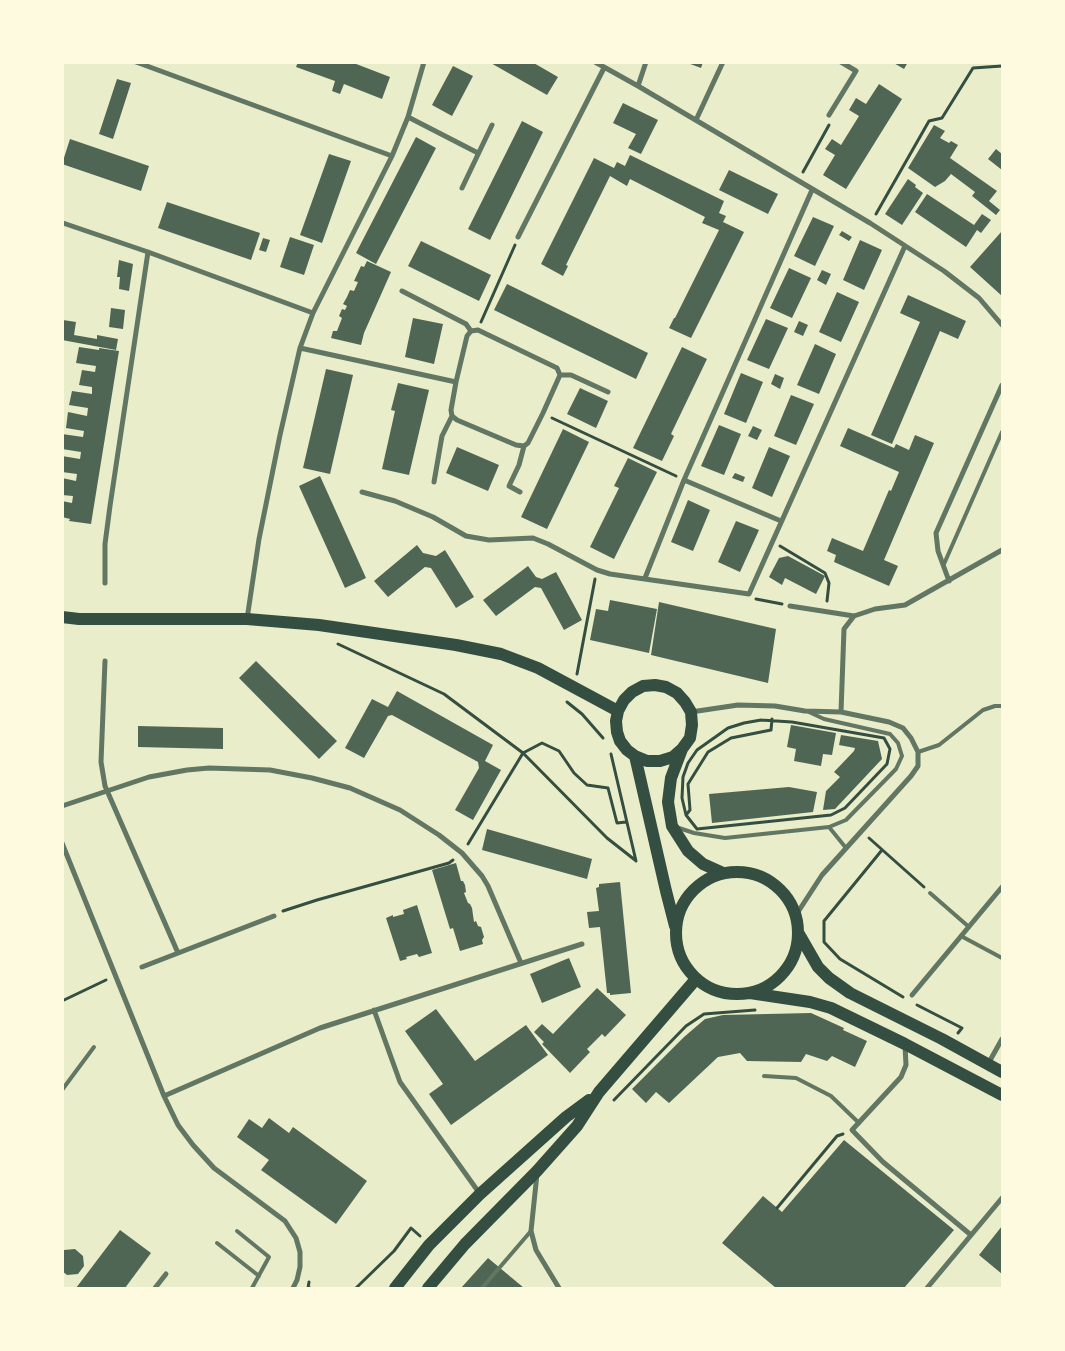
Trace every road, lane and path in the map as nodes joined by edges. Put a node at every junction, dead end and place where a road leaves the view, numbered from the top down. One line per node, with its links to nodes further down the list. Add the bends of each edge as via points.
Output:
1 (136, 62): 15 (street)
2 (424, 62): 11 (street)
3 (595, 62): 8 (street)
4 (646, 62): 9 (street)
5 (724, 62): 12 (street)
6 (841, 62): 10 (street, via 856,72)
7 (1002, 66): 20 (path, via 973,68 942,118 929,121)
8 (604, 68): 9 (street); 21 (street)
9 (638, 86): 12 (street)
10 (829, 115): 16 (path, via 829,126)
11 (408, 117): 14 (street); 15 (street)
12 (696, 120): 16 (street)
13 (492, 125): 14 (street)
14 (478, 153): 17 (street)
15 (392, 156): 25 (street)
16 (798, 181): 18 (street)
17 (462, 188)
18 (812, 190): 20 (street); 38 (street)
19 (63, 223): 23 (street)
20 (870, 223): 22 (street)
21 (518, 237): 28 (path)
22 (905, 246): 26 (street, via 980,298); 42 (street)
23 (148, 252): 25 (street); 49 (street, via 105,544)
24 (402, 291): 27 (street, via 466,324)
25 (313, 313): 29 (street)
26 (1002, 325)
27 (471, 330): 28 (street); 31 (street)
28 (478, 330): 30 (street, via 557,368)
29 (300, 348): 31 (street); 56 (street, via 259,539)
30 (560, 375): 33 (street, via 571,375); 34 (street)
31 (456, 382): 35 (street)
32 (1002, 385): 45 (street, via 936,533)
33 (608, 392)
34 (543, 413): 37 (street); 38 (path)
35 (452, 416): 37 (street); 39 (street, via 442,436)
36 (1002, 432): 45 (lane)
37 (524, 446): 41 (street, via 509,486)
38 (684, 480): 42 (street); 47 (street)
39 (434, 482)
40 (362, 492): 46 (street, via 433,517 466,536 489,540 533,538)
41 (520, 492)
42 (781, 521): 43 (street)
43 (772, 542): 50 (street); 52 (path, via 825,572 829,583)
44 (1002, 550): 48 (street)
45 (944, 564): 48 (street)
46 (597, 570): 47 (street); 62 (path)
47 (645, 578): 50 (street)
48 (949, 581): 54 (street, via 905,604)
49 (105, 583)
50 (749, 594): 51 (path, via 758,600)
51 (790, 606): 52 (street)
52 (826, 612): 54 (street)
53 (62, 616): 55 (main road)
54 (854, 616): 69 (street, via 844,629)
55 (79, 619): 56 (main road); 57 (main road)
56 (247, 619): 58 (main road)
57 (62, 622)
58 (319, 625): 59 (path); 62 (main road, via 501,654)
59 (324, 638): 60 (path); 80 (path, via 444,694 523,753 607,838 636,861)
60 (343, 640)
61 (106, 661): 76 (street, via 101,762)
62 (575, 687): 66 (main road)
63 (562, 698): 71 (path, via 582,714)
64 (775, 706): 67 (street); 68 (street, via 738,705); 70 (path)
65 (1002, 706): 73 (lane, via 983,710 938,745)
66 (618, 710): 68 (main road, via 632,692 643,686 655,685 677,693); 75 (main road, via 618,736)
67 (805, 711): 69 (street); 82 (lane, via 824,719 890,734 898,742 902,756 896,769 846,820)
68 (691, 712): 72 (main road, via 690,738)
69 (841, 712): 73 (street, via 903,728)
70 (772, 720): 79 (path, via 771,730 731,738 708,752 688,784 690,810); 79 (path, via 728,728 697,750 682,777); 79 (path, via 884,738 890,749 887,764 845,808 831,815 697,829)
71 (608, 744)
72 (682, 749): 75 (main road, via 660,761 647,761); 81 (main road, via 671,778 668,802)
73 (918, 752): 83 (street, via 918,766 911,776)
74 (611, 754): 80 (path)
75 (635, 756): 93 (main road)
76 (106, 788): 78 (street); 97 (street); 99 (street, via 186,770 250,768 312,778 374,798 400,810 462,853 482,876 495,899)
77 (608, 788): 80 (path, via 617,823)
78 (62, 806)
79 (686, 815)
80 (626, 822)
81 (672, 826): 82 (lane, via 725,838); 87 (main road, via 688,851 702,864)
82 (829, 827): 85 (lane)
83 (861, 832): 85 (street); 86 (path)
84 (62, 843): 101 (street)
85 (846, 848): 90 (street, via 822,875)
86 (882, 850): 89 (path); 104 (path, via 824,921 824,942 840,959)
87 (723, 873): 90 (main road, via 746,873 768,880 790,901); 93 (main road, via 690,893 680,910)
88 (1002, 888): 92 (street)
89 (930, 893): 92 (lane)
90 (796, 915): 94 (main road)
91 (274, 916): 97 (street)
92 (969, 927): 95 (street)
93 (676, 929): 102 (main road, via 678,947)
94 (799, 934): 103 (main road, via 795,954 785,972 769,985); 111 (main road, via 818,967 850,993)
95 (961, 936): 98 (lane); 104 (street)
96 (582, 944): 99 (street)
97 (178, 953): 100 (street)
98 (1002, 958)
99 (521, 963): 107 (street)
100 (142, 967)
101 (116, 976): 105 (path); 117 (street)
102 (696, 979): 103 (main road, via 731,994); 115 (main road)
103 (750, 993): 109 (main road, via 831,1008)
104 (910, 997)
105 (62, 1001)
106 (760, 1009): 118 (path, via 704,1014 686,1026)
107 (374, 1010): 117 (street, via 320,1028); 122 (street, via 400,1082)
108 (1002, 1038): 111 (street)
109 (905, 1044): 116 (main road); 119 (street, via 906,1065 901,1077)
110 (94, 1047): 114 (lane)
111 (988, 1064): 112 (main road)
112 (1002, 1072)
113 (764, 1076): 119 (lane, via 796,1078 831,1096)
114 (62, 1090)
115 (599, 1092): 121 (main road, via 576,1126); 122 (main road)
116 (1002, 1095)
117 (164, 1096): 134 (street, via 178,1125 214,1168 285,1221 300,1252 300,1267)
118 (610, 1103)
119 (859, 1122): 120 (street)
120 (852, 1130): 124 (path, via 837,1136); 128 (street, via 883,1162)
121 (537, 1171): 127 (street); 137 (main road, via 465,1244)
122 (480, 1194): 136 (main road, via 429,1245)
123 (1002, 1198): 128 (street)
124 (777, 1208)
125 (412, 1228): 135 (path, via 394,1251)
126 (236, 1231): 131 (lane, via 269,1258)
127 (532, 1231): 138 (lane); 139 (street, via 536,1250)
128 (971, 1235): 140 (street)
129 (217, 1243): 131 (lane)
130 (166, 1274): 132 (street)
131 (259, 1276): 133 (lane)
132 (155, 1288)
133 (252, 1288)
134 (293, 1288)
135 (356, 1288)
136 (396, 1288)
137 (428, 1288)
138 (482, 1288)
139 (559, 1288)
140 (927, 1288)

